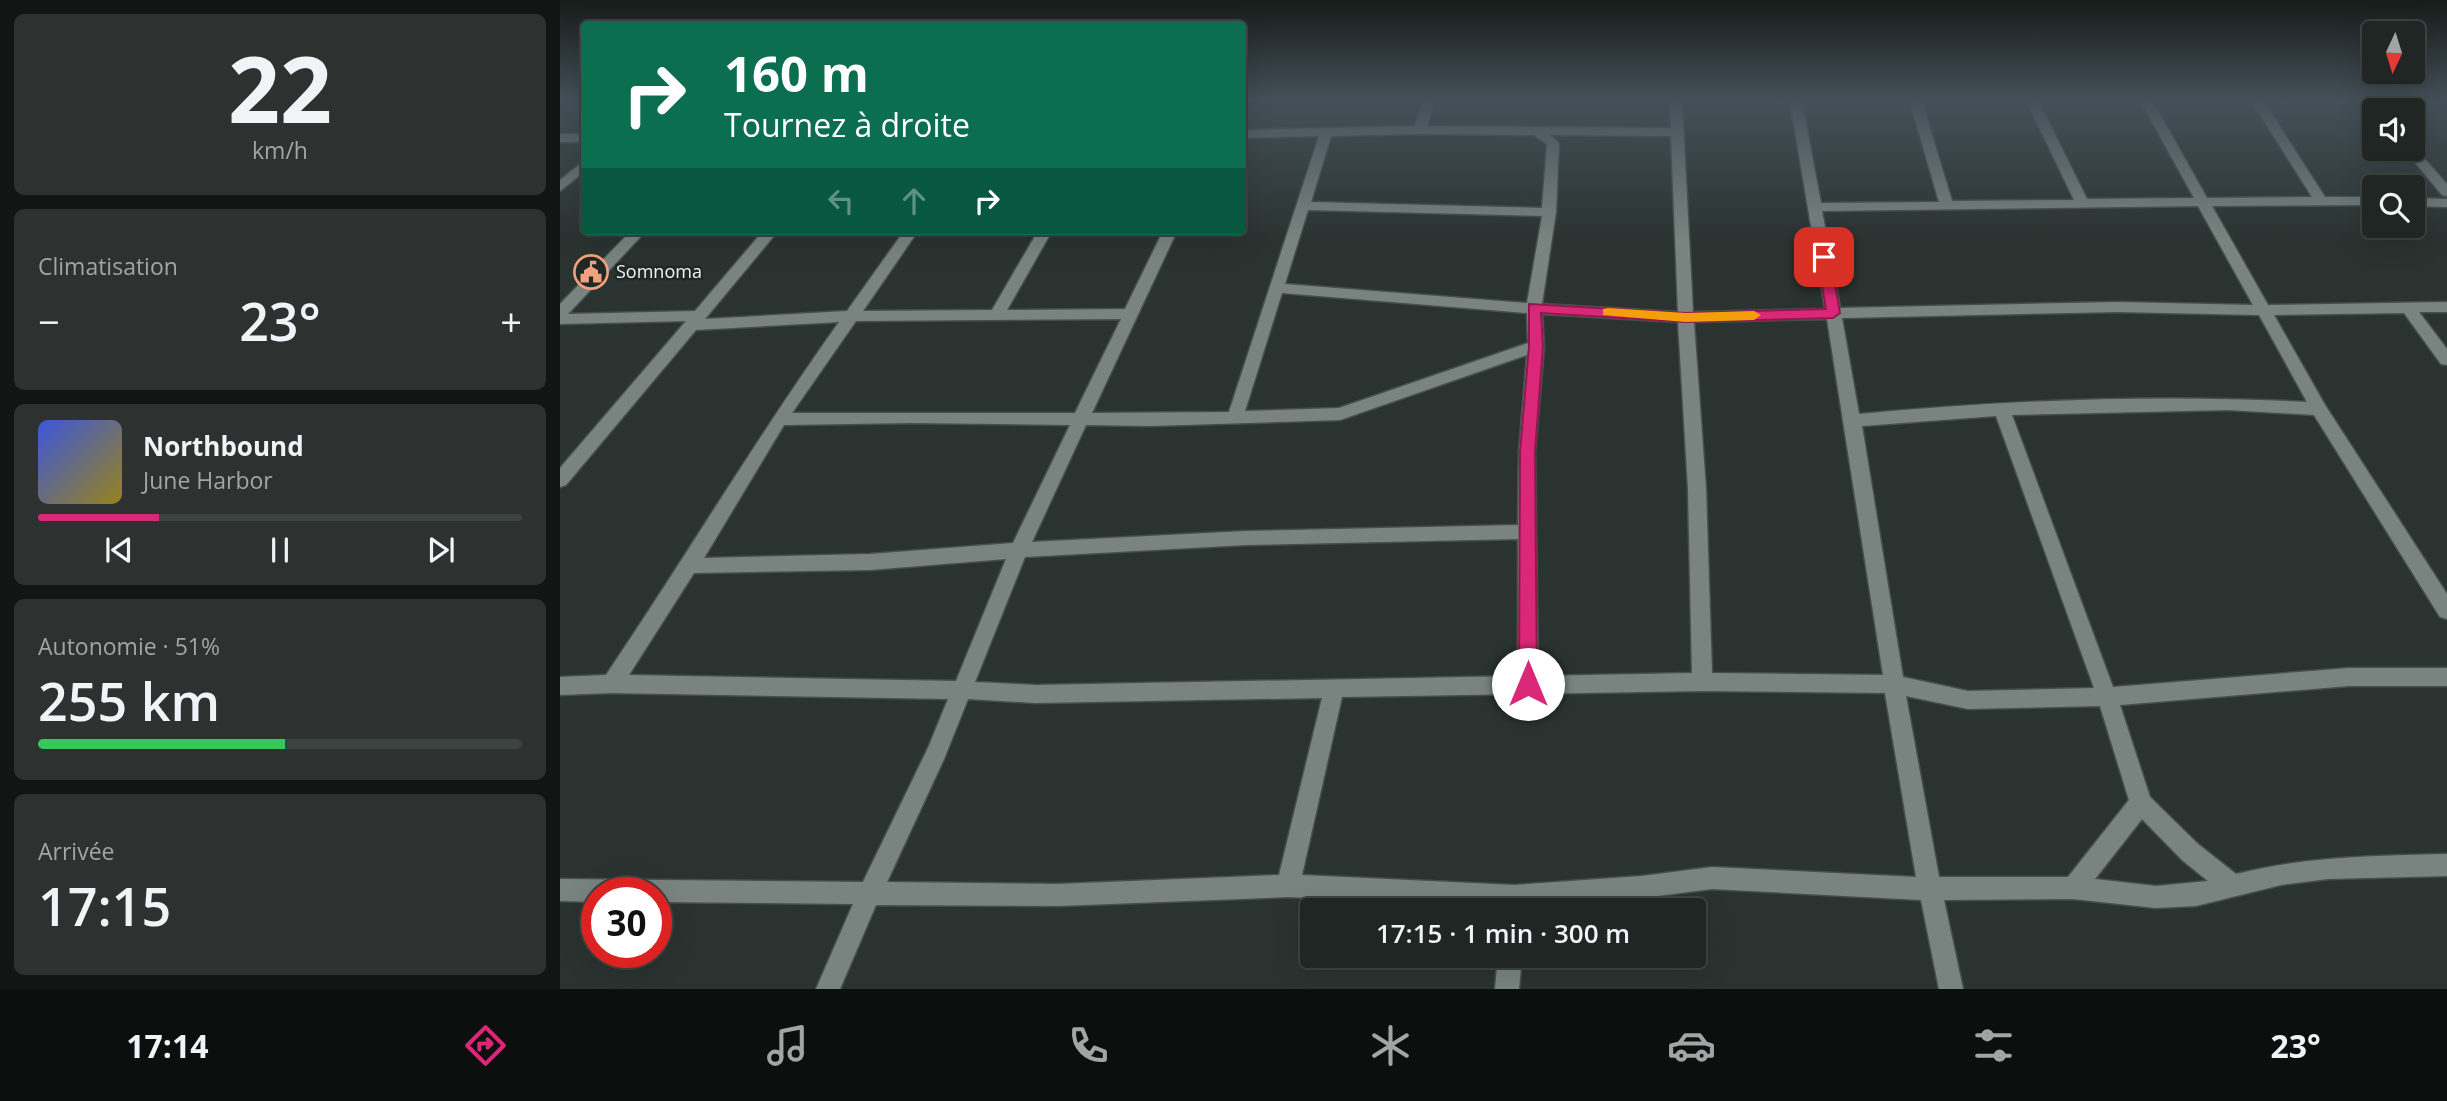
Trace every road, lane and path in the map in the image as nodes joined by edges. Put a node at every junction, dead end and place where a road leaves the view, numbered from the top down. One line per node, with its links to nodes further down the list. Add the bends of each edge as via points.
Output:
1 (1321, 148): 19 (street)
2 (1553, 148): 22 (street)
3 (1678, 148): 38 (street)
4 (1804, 148): 21 (street)
5 (1930, 148): 20 (street)
6 (2055, 148): 13 (street)
7 (2172, 148): 14 (street)
8 (2287, 148): 15 (street)
9 (2420, 161): 12 (street)
10 (581, 168): 11 (street)
11 (560, 187)
12 (2447, 192)
13 (2081, 201): 14 (street); 20 (street)
14 (2201, 201): 15 (street); 32 (street)
15 (2321, 201): 16 (street)
16 (2362, 201)
17 (2425, 202): 18 (street)
18 (2447, 203)
19 (1303, 206): 22 (street); 28 (street)
20 (1947, 206): 21 (street)
21 (1815, 207): 34 (street)
22 (1549, 212): 30 (street)
23 (635, 235): 33 (street)
24 (768, 235): 40 (street)
25 (908, 235): 37 (street)
26 (1043, 235): 35 (street)
27 (1168, 235): 36 (street)
28 (1276, 288): 30 (street); 45 (street)
29 (2447, 307): 31 (street)
30 (1534, 308): 38 (street); 41 (street)
31 (2408, 308): 32 (street); 42 (street)
32 (2263, 310): 34 (street, via 2118,307); 43 (street)
33 (560, 313)
34 (1833, 313): 38 (street); 48 (street)
35 (997, 314): 36 (street); 37 (street)
36 (1129, 314): 47 (street)
37 (853, 316): 40 (street); 46 (street)
38 (1686, 317): 55 (street)
39 (560, 319): 40 (street)
40 (696, 320): 49 (street)
41 (1536, 346): 45 (street, via 1354,411); 50 (street, via 1527,452)
42 (2447, 360)
43 (2319, 409): 44 (street, via 2228,404); 53 (street)
44 (2002, 410): 48 (street); 62 (street)
45 (1235, 417): 47 (street)
46 (779, 419): 47 (street); 52 (street)
47 (1078, 420): 51 (street)
48 (1853, 421): 58 (street)
49 (560, 480)
50 (1527, 532): 51 (street, via 1247,538); 57 (street)
51 (1019, 550): 52 (street, via 870,562); 61 (street)
52 (689, 566): 56 (street)
53 (2447, 611)
54 (2447, 677): 62 (street, via 2337,678)
55 (1702, 682): 57 (street); 58 (street)
56 (612, 684): 59 (street); 61 (street)
57 (1528, 684): 60 (street)
58 (1893, 684): 62 (street, via 1968,700); 68 (street)
59 (560, 686)
60 (1334, 689): 61 (street, via 1036,694); 65 (street)
61 (963, 690): 70 (street)
62 (2107, 697): 63 (street)
63 (2141, 803): 66 (street, via 2190,852); 67 (street)
64 (2447, 865): 66 (street, via 2328,868)
65 (1287, 886): 70 (street, via 1058,895); 71 (street)
66 (2233, 886): 67 (street, via 2196,895 2156,897)
67 (2073, 888): 68 (street)
68 (1928, 889): 72 (street, via 1712,878); 76 (street)
69 (560, 890): 70 (street)
70 (870, 892): 74 (street)
71 (1447, 898)
72 (1554, 898)
73 (1509, 968): 75 (street)
74 (828, 989)
75 (1507, 989)
76 (1951, 989)

